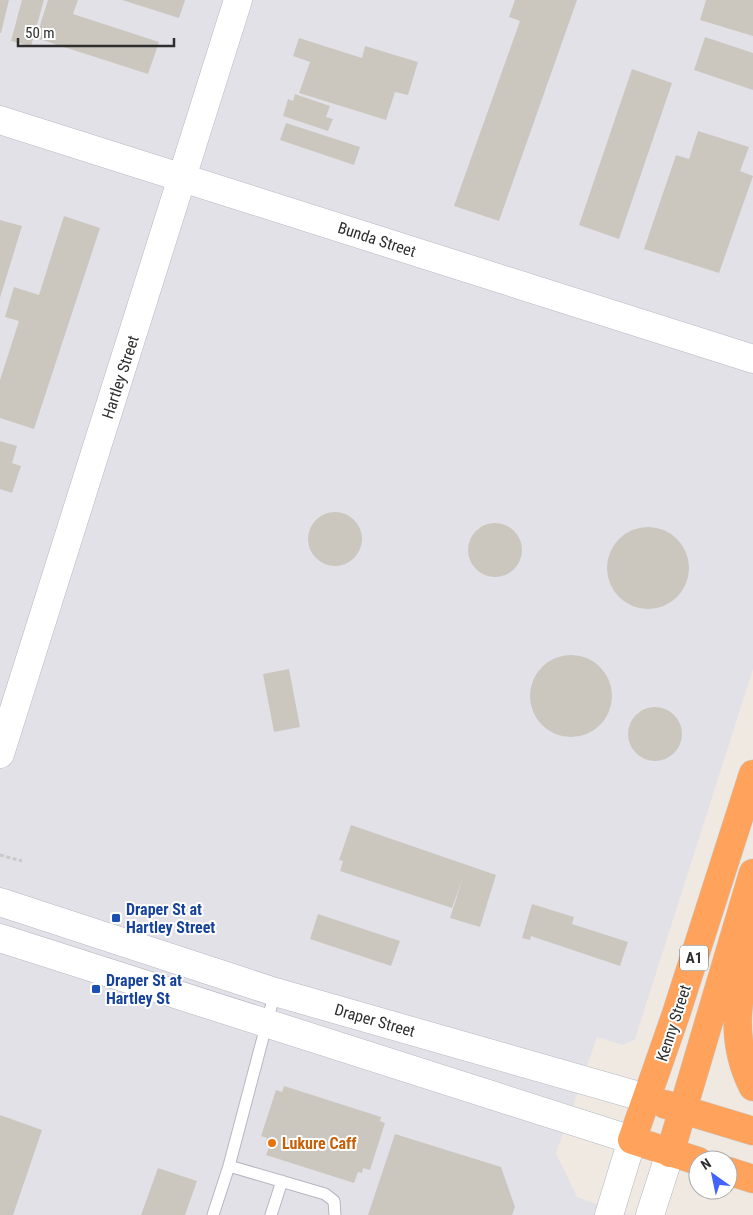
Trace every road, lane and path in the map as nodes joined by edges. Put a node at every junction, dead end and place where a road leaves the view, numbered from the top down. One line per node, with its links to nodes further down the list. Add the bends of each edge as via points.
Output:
1 (238, 0): 3 (street, Hartley Street)
2 (0, 120): 3 (street, Bunda Street)
3 (184, 177): 4 (street, Bunda Street); 5 (street, Hartley Street)
4 (753, 359)
5 (0, 754)
6 (753, 774): 16 (highway, Kenny Street / A1)
7 (0, 855): 8 (path)
8 (22, 861)
9 (753, 873): 17 (highway, Kenny Street / A1)
10 (0, 902): 13 (street, Draper Street)
11 (753, 928): 15 (highway, via 740,997 737,1039 744,1068)
12 (0, 938): 14 (street)
13 (275, 992): 14 (lane); 16 (street, Draper Street)
14 (265, 1023): 19 (street); 22 (lane)
15 (753, 1087)
16 (646, 1098): 17 (highway, Draper Street); 19 (highway, Kenny Street / A1)
17 (682, 1110): 18 (highway, Draper Street); 20 (highway, Kenny Street / A1)
18 (753, 1131)
19 (632, 1140): 20 (highway); 29 (street, Kenny Street)
20 (670, 1153): 21 (highway); 30 (street, Kenny Street)
21 (688, 1159)
22 (229, 1166): 25 (lane); 26 (lane)
23 (738, 1174): 24 (highway)
24 (753, 1179)
25 (282, 1181): 27 (lane); 28 (lane, via 325,1194 334,1201)
26 (213, 1215)
27 (271, 1215)
28 (335, 1215)
29 (609, 1215)
30 (650, 1215)

